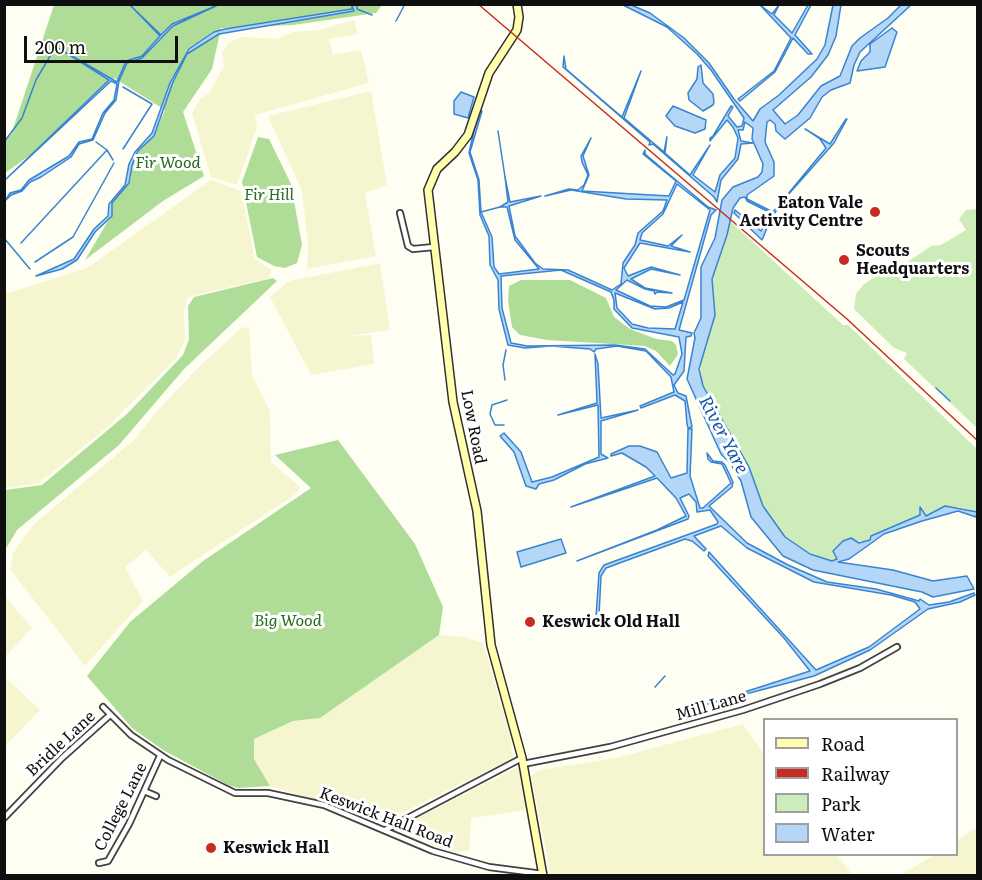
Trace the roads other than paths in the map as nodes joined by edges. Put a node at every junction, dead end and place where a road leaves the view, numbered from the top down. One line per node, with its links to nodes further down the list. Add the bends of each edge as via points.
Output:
1 (517, 4): 3 (street, Low Road, via 518,30 489,73 468,135 436,169 430,182 428,203)
2 (400, 213): 3 (street, via 408,246)
3 (434, 247): 8 (street, Low Road, via 453,402 477,511 491,645)
4 (897, 647): 8 (street, Mill Lane, via 860,668 743,710 610,747)
5 (103, 707): 6 (street, Keswick Hall Road)
6 (110, 715): 7 (street, Keswick Hall Road); 11 (street, Bridle Lane)
7 (160, 756): 9 (street, College Lane); 12 (street, Keswick Hall Road, via 235,793 268,793 324,805)
8 (523, 761): 12 (street, Mill Lane); 14 (street, Low Road)
9 (144, 790): 10 (street); 13 (street, College Lane, via 108,861)
10 (156, 796)
11 (4, 818)
12 (385, 830): 14 (street, Keswick Hall Road, via 409,843 489,867)
13 (99, 863)
14 (543, 875)

